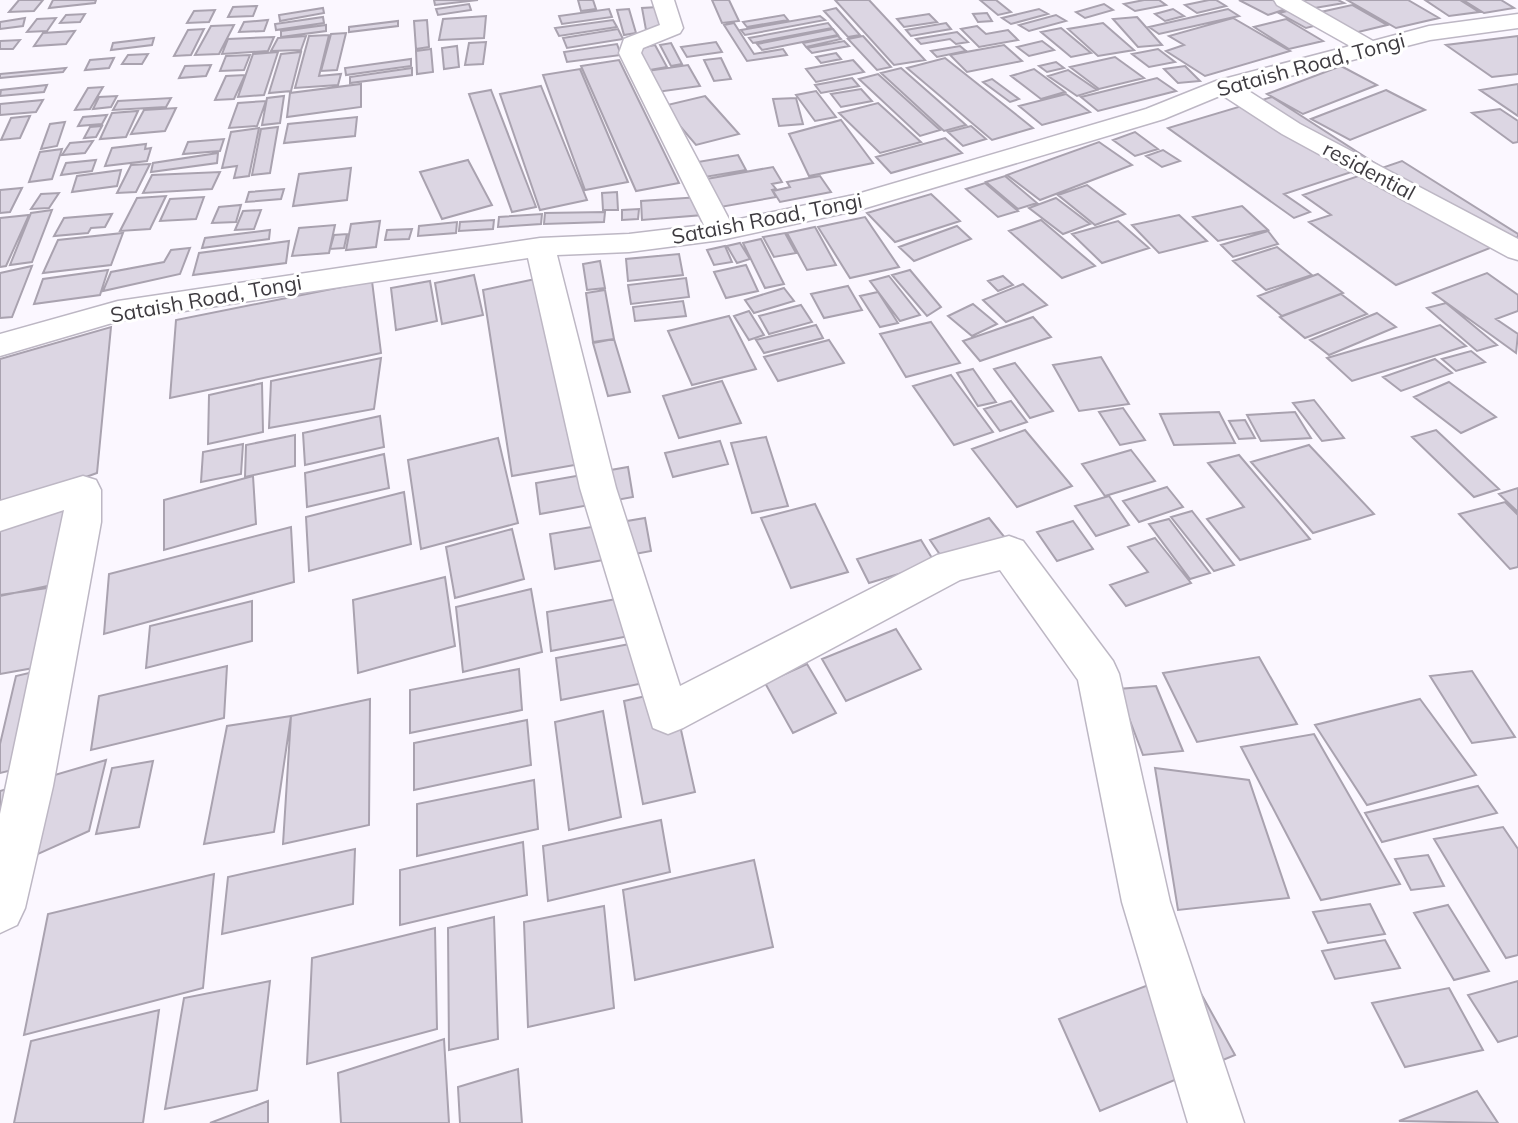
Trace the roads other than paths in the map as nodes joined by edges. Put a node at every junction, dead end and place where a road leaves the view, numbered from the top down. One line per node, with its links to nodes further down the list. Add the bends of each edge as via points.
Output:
1 (663, 0): 6 (street, via 673,28 632,44 631,53)
2 (1285, 0): 4 (street)
3 (1518, 21): 4 (street, Sataish Road, Tongi, via 1429,33)
4 (1369, 48): 5 (street, Sataish Road, Tongi)
5 (1224, 86): 6 (street, Sataish Road, Tongi, via 1155,114 859,202); 8 (street, residential, via 1291,129)
6 (721, 231): 7 (street, Sataish Road, Tongi, via 629,243)
7 (540, 247): 9 (street, Sataish Road, Tongi, via 118,312); 12 (street, via 598,488 668,714 951,566 1009,552 1098,674 1146,902)
8 (1518, 251)
9 (0, 345)
10 (0, 516): 11 (street, via 83,490 82,522 33,773)
11 (0, 908)
12 (1216, 1123)

